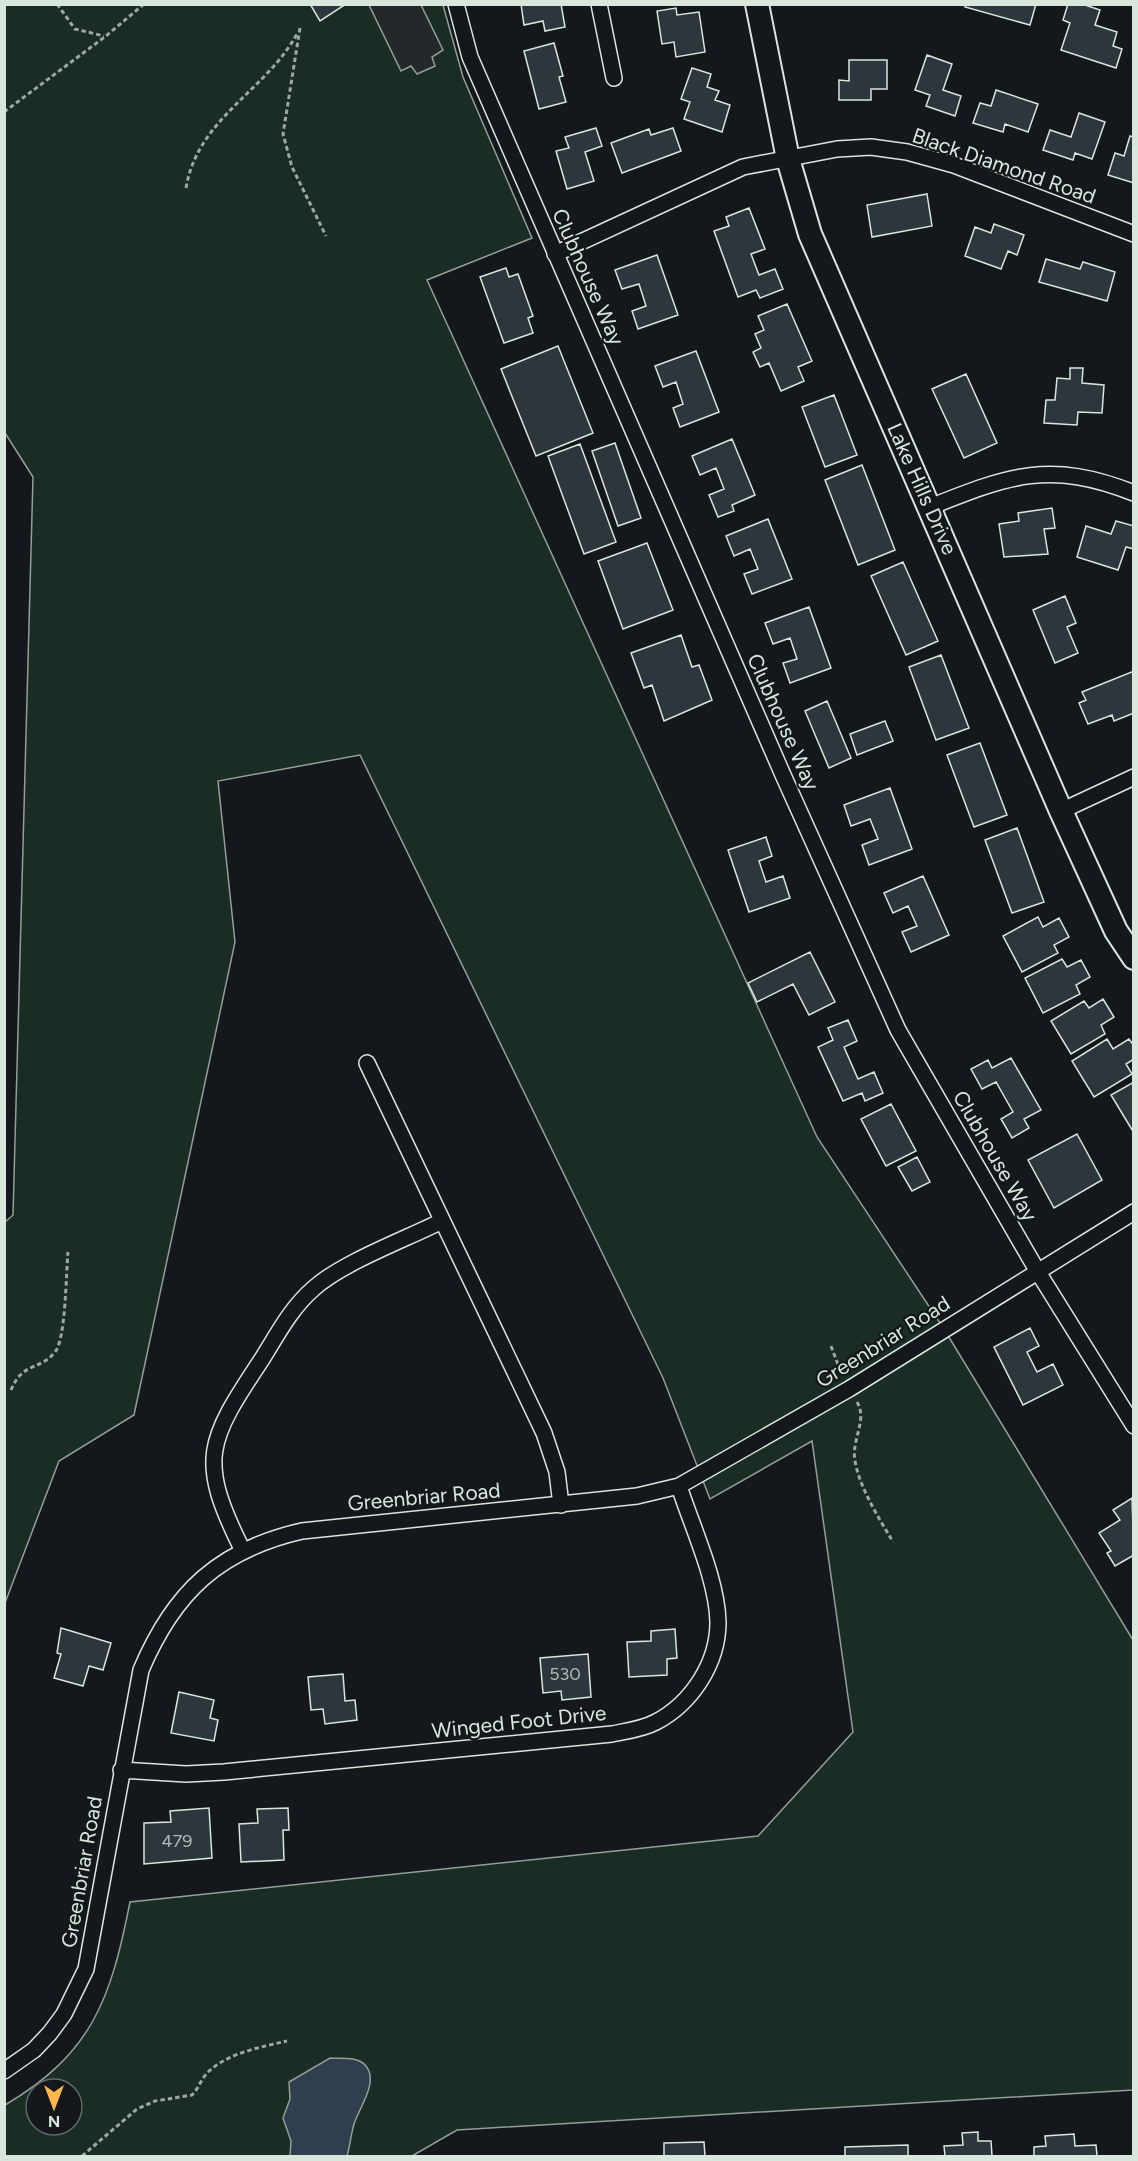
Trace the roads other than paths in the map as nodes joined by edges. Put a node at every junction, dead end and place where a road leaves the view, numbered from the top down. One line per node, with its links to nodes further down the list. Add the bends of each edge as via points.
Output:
1 (456, 4): 7 (street, Clubhouse Way, via 470,57)
2 (599, 4): 4 (street)
3 (757, 4): 5 (street, Lake Hills Drive)
4 (614, 78)
5 (788, 159): 6 (street, Black Diamond Road, via 848,148 907,152 954,165); 7 (street, Black Diamond Road, via 743,166); 9 (street, Lake Hills Drive, via 810,234)
6 (1134, 234)
7 (555, 254): 16 (street, Clubhouse Way, via 898,1030)
8 (1134, 493): 9 (street, via 1089,478 1045,473 993,482)
9 (930, 507): 11 (street, Lake Hills Drive)
10 (1134, 777): 11 (street)
11 (1061, 811): 12 (street, Lake Hills Drive, via 1116,931)
12 (1134, 958)
13 (367, 1063): 15 (street)
14 (1134, 1212): 16 (street, Greenbriar Road)
15 (442, 1221): 19 (street, via 544,1433 557,1472); 20 (street, via 313,1288 294,1309 232,1404 217,1438 214,1473 219,1499)
16 (1038, 1272): 17 (street, Clubhouse Way); 18 (street, Greenbriar Road, via 849,1389)
17 (1134, 1426)
18 (679, 1486): 19 (street, Greenbriar Road, via 637,1496); 21 (street, Winged Foot Drive, via 710,1582 718,1623 711,1662 700,1680 680,1705 654,1723 612,1734 224,1772)
19 (561, 1504): 20 (street, Greenbriar Road, via 324,1527 282,1535)
20 (243, 1551): 21 (street, Greenbriar Road, via 201,1577 152,1644 134,1698)
21 (121, 1770): 22 (street, Greenbriar Road, via 86,1969 50,2034)
22 (4, 2071)

